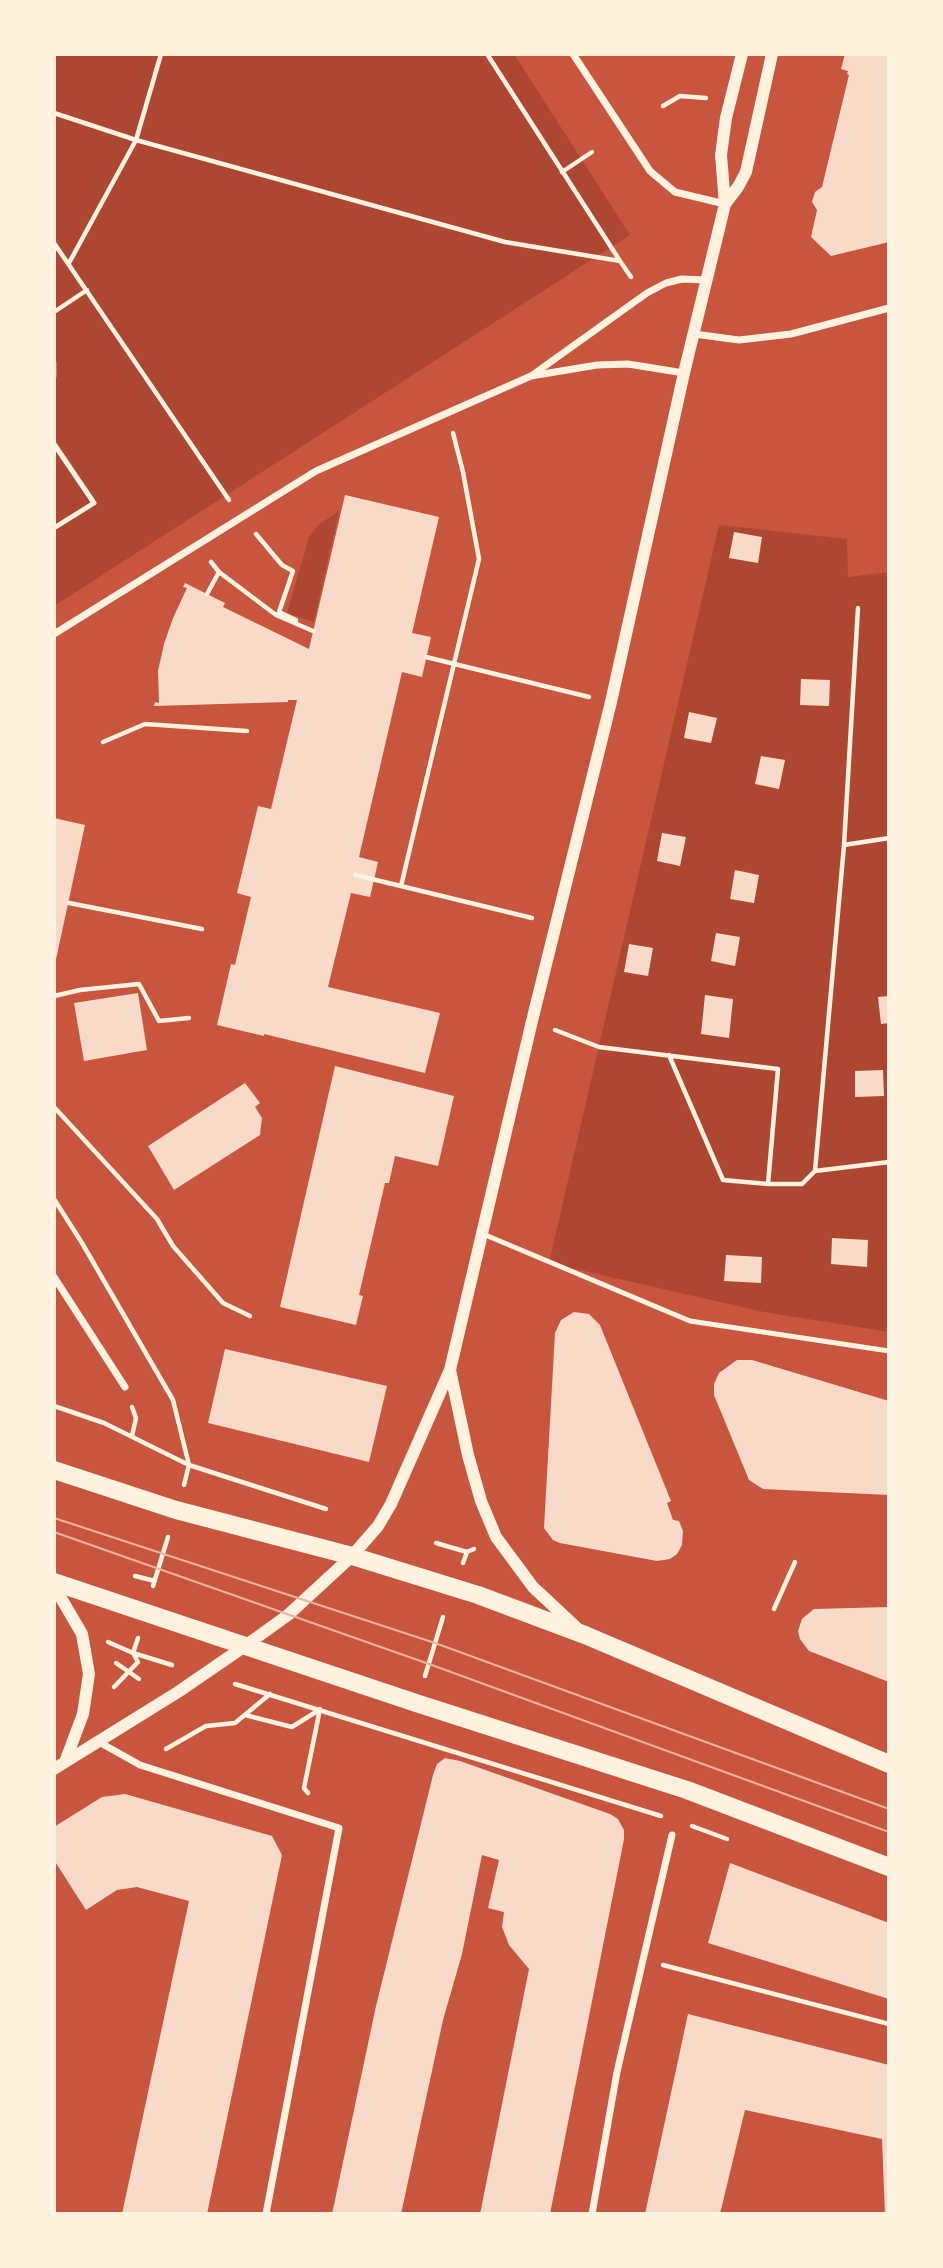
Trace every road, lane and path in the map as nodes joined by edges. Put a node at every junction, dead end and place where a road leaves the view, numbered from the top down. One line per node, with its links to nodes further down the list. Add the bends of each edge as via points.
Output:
1 (161, 54): 9 (path)
2 (487, 54): 11 (path)
3 (573, 54): 12 (street, via 650,172 675,192)
4 (742, 54): 12 (street, via 721,155)
5 (772, 54): 12 (street, via 746,172)
6 (706, 98): 7 (path, via 680,96)
7 (663, 106)
8 (54, 113): 9 (path)
9 (136, 139): 14 (path, via 505,242); 15 (path)
10 (592, 152): 11 (path)
11 (562, 172): 14 (path)
12 (724, 204): 17 (street)
13 (54, 243): 15 (path)
14 (620, 261): 16 (path)
15 (69, 263): 18 (path)
16 (630, 275)
17 (707, 281): 21 (street); 24 (street, via 682,279 647,293)
18 (87, 290): 20 (path); 28 (path)
19 (889, 308): 21 (street, via 791,334 739,340)
20 (54, 312)
21 (694, 334): 23 (street)
22 (54, 362): 25 (path)
23 (684, 373): 24 (street, via 628,364); 40 (street)
24 (531, 376): 26 (street)
25 (54, 377)
26 (447, 412): 29 (street, via 316,471); 39 (path, via 479,559)
27 (54, 444): 30 (lane, via 94,503)
28 (219, 487)
29 (242, 519): 31 (street); 35 (path, via 282,565 293,570 279,612)
30 (54, 528)
31 (199, 545): 32 (path); 37 (street)
32 (219, 572): 33 (path); 35 (path, via 276,615)
33 (207, 594)
34 (858, 608): 44 (path)
35 (295, 623): 36 (path)
36 (313, 631)
37 (54, 634)
38 (426, 657): 39 (path)
39 (452, 663): 40 (path); 46 (path)
40 (611, 702): 48 (street)
41 (247, 731): 42 (path, via 145,724)
42 (103, 742)
43 (889, 838): 44 (path)
44 (844, 845): 56 (path)
45 (355, 875): 46 (path)
46 (401, 886): 48 (path)
47 (68, 903): 49 (path)
48 (556, 924): 52 (street)
49 (202, 929)
50 (54, 996): 51 (path, via 139,984 159,1021)
51 (189, 1018)
52 (532, 1021): 53 (path, via 599,1047); 59 (street)
53 (669, 1054): 57 (path, via 723,1180); 57 (path, via 778,1069)
54 (54, 1107): 61 (path, via 158,1219 173,1246 223,1303)
55 (889, 1162): 56 (path)
56 (815, 1171): 57 (path, via 802,1184)
57 (768, 1184)
58 (54, 1199): 66 (path, via 173,1400)
59 (483, 1234): 62 (lane, via 690,1321); 63 (street)
60 (54, 1277): 64 (street)
61 (250, 1316)
62 (889, 1351)
63 (450, 1370): 72 (street, via 391,1504); 80 (street, via 468,1455 496,1537 533,1587)
64 (125, 1387)
65 (54, 1406): 66 (path, via 104,1423)
66 (189, 1465): 68 (path); 69 (path)
67 (54, 1470): 69 (main road)
68 (326, 1509)
69 (176, 1510): 72 (main road); 75 (path)
70 (436, 1543): 71 (path)
71 (467, 1552)
72 (352, 1556): 80 (main road); 82 (street, via 288,1615)
73 (796, 1562): 77 (path)
74 (135, 1576): 75 (path)
75 (155, 1581): 78 (path)
76 (54, 1584): 78 (main road); 95 (street, via 82,1634 89,1674 83,1714)
77 (774, 1609)
78 (145, 1612): 82 (main road); 83 (path)
79 (443, 1617): 87 (path)
80 (585, 1634): 94 (main road)
81 (108, 1642): 83 (path)
82 (245, 1646): 92 (street); 101 (main road, via 688,1790)
83 (134, 1653): 85 (path)
84 (116, 1663): 86 (path)
85 (175, 1666)
86 (139, 1679)
87 (424, 1680)
88 (238, 1685): 89 (path)
89 (271, 1693): 90 (path); 91 (path)
90 (320, 1709): 91 (path, via 292,1727); 96 (path); 98 (path, via 304,1788)
91 (245, 1715): 93 (path, via 235,1723 206,1726)
92 (99, 1742): 95 (street); 98 (street, via 140,1765)
93 (177, 1742)
94 (889, 1764)
95 (60, 1765)
96 (662, 1816)
97 (687, 1824): 100 (path)
98 (339, 1828): 104 (street)
99 (672, 1835): 102 (street)
100 (737, 1842)
101 (889, 1867)
102 (643, 1960): 103 (path); 105 (street)
103 (889, 2024)
104 (266, 2214)
105 (592, 2214)

